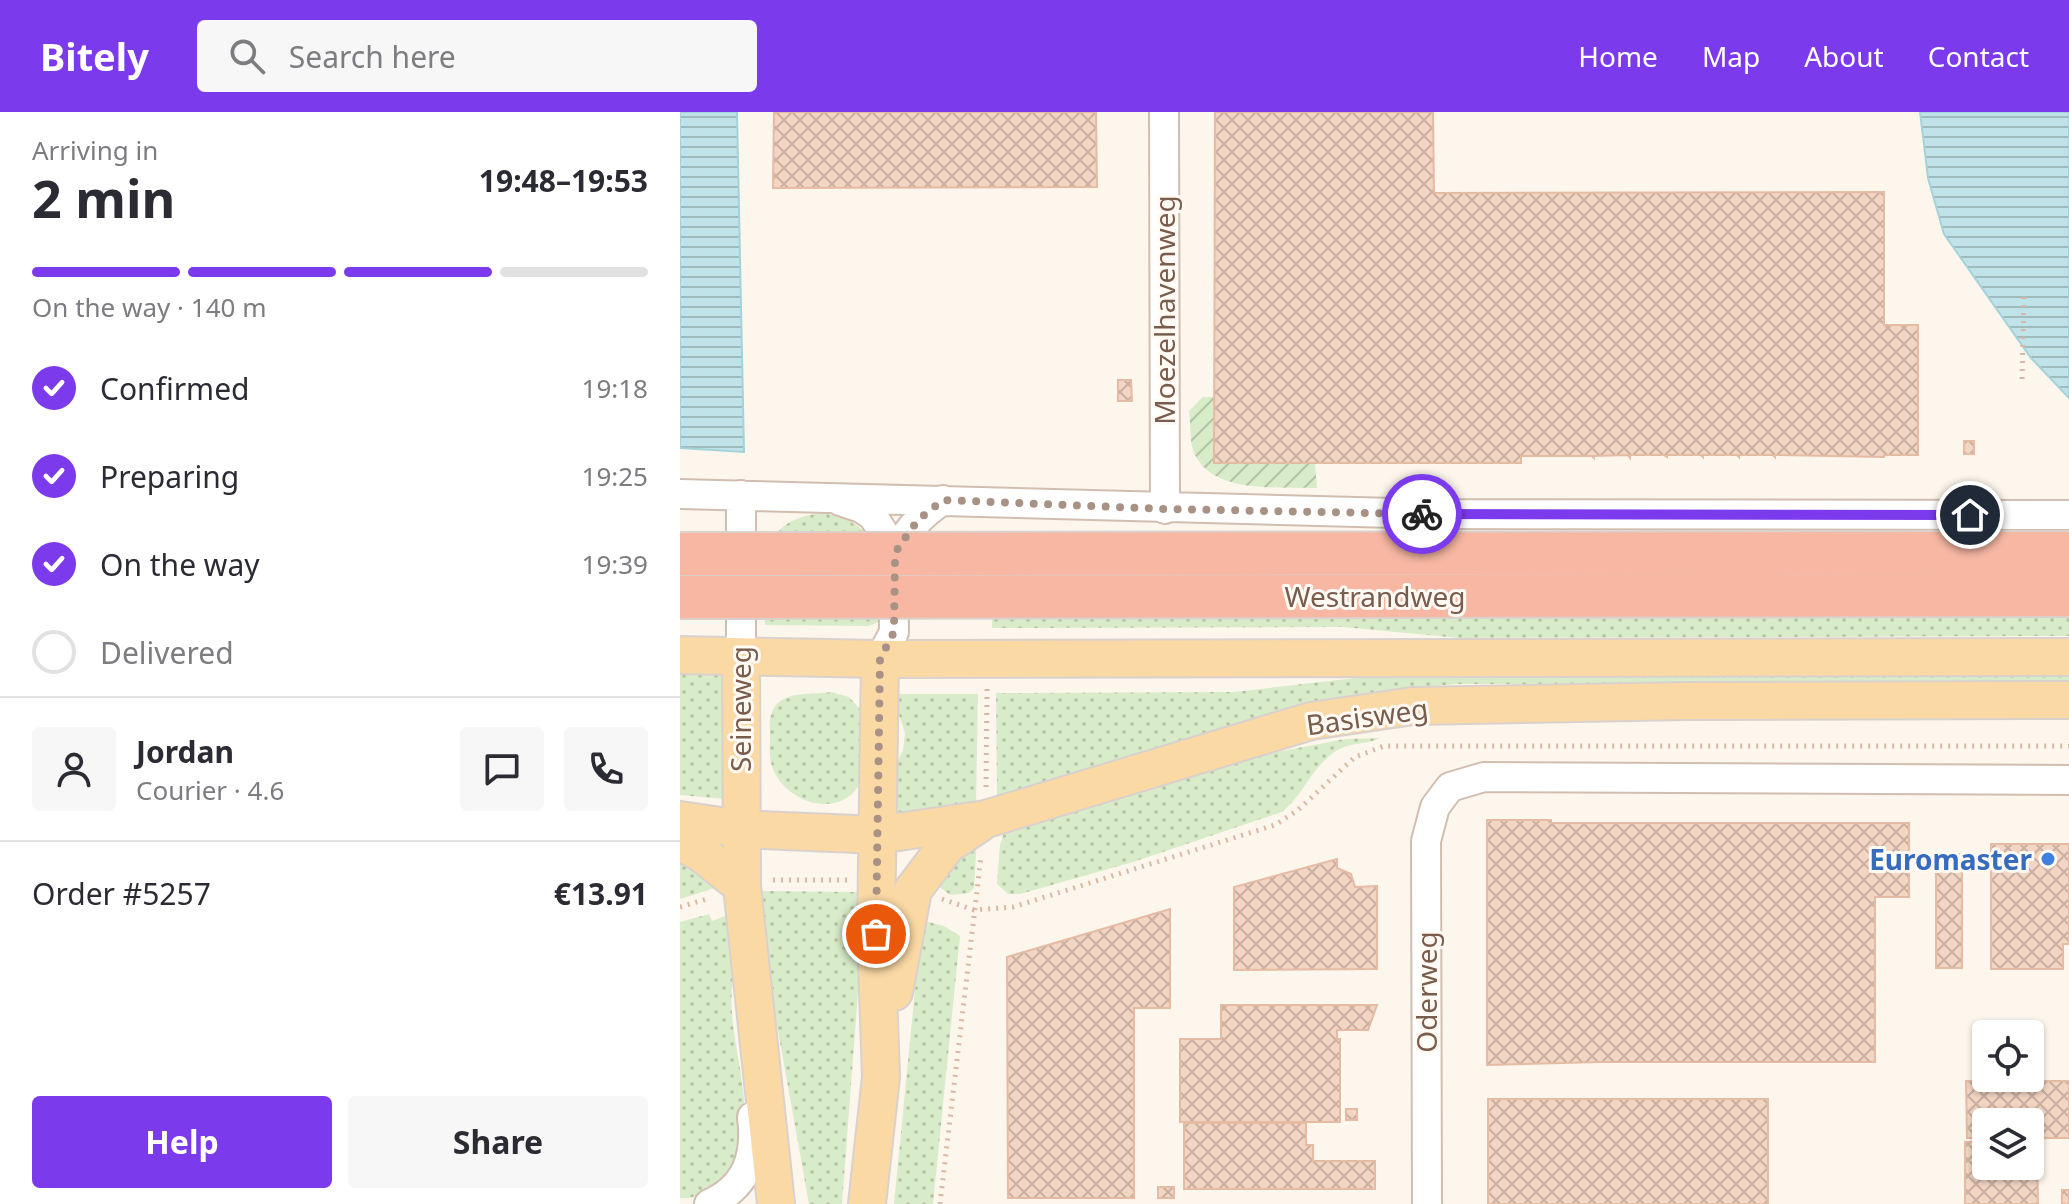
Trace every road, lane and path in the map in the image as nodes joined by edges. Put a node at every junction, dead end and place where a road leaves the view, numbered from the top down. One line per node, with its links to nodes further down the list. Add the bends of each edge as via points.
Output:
1 (1164, 112): 8 (street, Moezelhavenweg)
2 (2024, 297): 3 (path)
3 (2022, 379)
4 (680, 494): 5 (street)
5 (741, 495): 6 (street); 17 (street, Seineweg)
6 (820, 497): 7 (street); 12 (street, via 844,501 873,516)
7 (943, 500): 8 (street); 12 (street, via 918,520)
8 (1165, 509): 9 (street)
9 (2069, 515)
10 (2069, 553): 11 (highway, Westrandweg, bridge)
11 (680, 554)
12 (895, 556): 18 (street, via 894,632)
13 (2069, 595): 14 (highway, Westrandweg, bridge)
14 (680, 597)
15 (680, 655): 17 (main road)
16 (2069, 657): 19 (main road, Basisweg)
17 (741, 658): 18 (main road, Basisweg); 24 (main road, Seineweg)
18 (880, 659): 19 (main road, Basisweg); 25 (main road)
19 (986, 659): 22 (path)
20 (2069, 700): 22 (main road, Basisweg, via 1413,706 1311,721)
21 (2069, 780): 35 (street, Oderweg, via 1484,777 1450,787 1435,807 1426,841)
22 (986, 819): 25 (main road, Basisweg); 30 (main road, via 947,845 913,890); 34 (path)
23 (680, 820): 24 (main road, Basisweg)
24 (741, 829): 25 (main road, Basisweg); 28 (main road, Seineweg)
25 (878, 835): 27 (main road)
26 (680, 842): 28 (main road)
27 (878, 881): 28 (path, via 767,880); 30 (main road)
28 (742, 886): 29 (main road, Seineweg)
29 (745, 922): 31 (street, Seineweg, via 737,982 753,1156 743,1177); 32 (main road, Seineweg)
30 (881, 1077): 33 (main road)
31 (709, 1204)
32 (776, 1204)
33 (867, 1204)
34 (940, 1204)
35 (1427, 1204)

